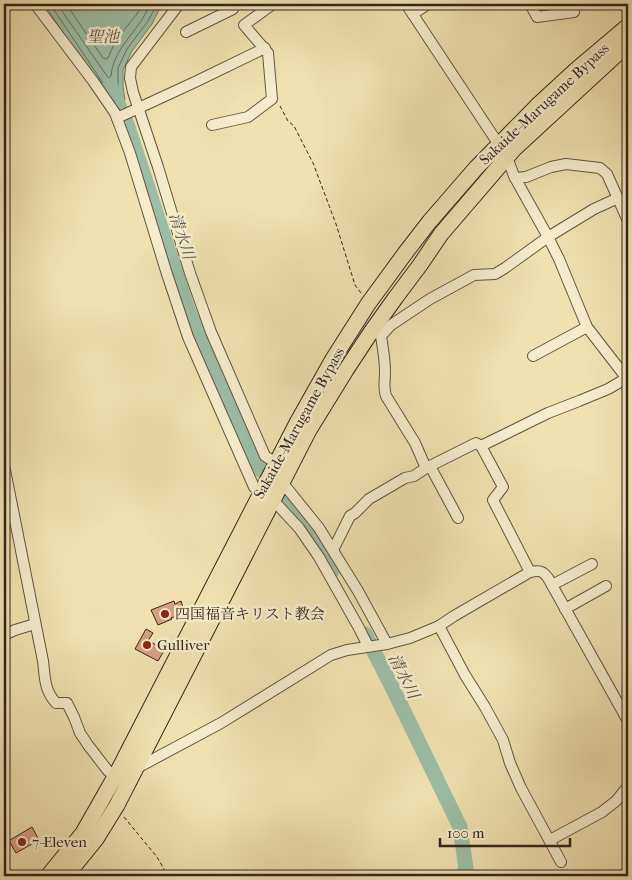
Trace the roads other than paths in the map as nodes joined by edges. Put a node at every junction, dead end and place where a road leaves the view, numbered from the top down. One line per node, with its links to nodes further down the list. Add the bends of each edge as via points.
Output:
1 (35, 4): 16 (street)
2 (179, 4): 15 (street, via 131,67 130,78)
3 (273, 4): 10 (street)
4 (406, 4): 9 (street)
5 (428, 4): 9 (street)
6 (530, 4): 8 (street, via 537,17)
7 (231, 6): 10 (street); 12 (street)
8 (574, 12)
9 (413, 14): 18 (street)
10 (244, 24): 14 (street)
11 (628, 26): 18 (highway, Sakaide-Marugame Bypass, via 576,70)
12 (186, 32)
13 (628, 44): 19 (highway, Sakaide-Marugame Bypass)
14 (265, 48): 15 (street); 17 (street, via 272,99 248,117)
15 (138, 108): 16 (street); 30 (street, via 211,332 265,456)
16 (117, 118): 34 (street, via 188,337 254,487)
17 (212, 125)
18 (499, 144): 19 (street); 24 (highway, Sakaide-Marugame Bypass, via 430,221)
19 (507, 157): 20 (street); 26 (highway, Sakaide-Marugame Bypass, via 441,234 396,296)
20 (515, 178): 21 (street, via 566,164 600,168 607,174); 23 (street)
21 (618, 198): 22 (street); 23 (street)
22 (628, 220)
23 (548, 237): 25 (street); 26 (street, via 495,274 474,275)
24 (356, 322): 26 (street); 30 (highway, Sakaide-Marugame Bypass)
25 (587, 326): 27 (street); 28 (street)
26 (376, 333): 32 (street, via 384,356 386,396); 33 (highway, Sakaide-Marugame Bypass, via 346,370)
27 (533, 356)
28 (627, 379): 29 (street)
29 (480, 446): 32 (street, via 476,442); 38 (street, via 503,487 493,500)
30 (276, 463): 34 (highway, Sakaide-Marugame Bypass)
31 (4, 465): 42 (street)
32 (428, 467): 35 (street); 36 (street, via 369,499 350,516)
33 (282, 482): 34 (highway, Sakaide-Marugame Bypass); 36 (street, via 320,528)
34 (267, 497): 46 (street, via 300,528); 48 (highway, Sakaide-Marugame Bypass); 49 (highway, Sakaide-Marugame Bypass)
35 (458, 518)
36 (333, 550): 45 (street)
37 (592, 564): 39 (street)
38 (530, 572): 39 (street, via 544,572); 43 (street)
39 (552, 584): 41 (street)
40 (606, 586): 41 (street)
41 (565, 609): 47 (street)
42 (35, 624): 44 (street); 49 (street, via 49,696 56,703 67,704 88,745 108,771)
43 (438, 626): 45 (street); 51 (street, via 503,740 521,788)
44 (4, 635)
45 (387, 644): 46 (street)
46 (368, 646): 48 (street, via 331,655 221,723)
47 (628, 721)
48 (137, 768): 54 (highway, Sakaide-Marugame Bypass, via 96,839)
49 (116, 775): 53 (highway, Sakaide-Marugame Bypass, via 83,833)
50 (628, 786): 51 (street, via 602,812)
51 (550, 840): 52 (street)
52 (561, 862)
53 (48, 876)
54 (66, 876)

